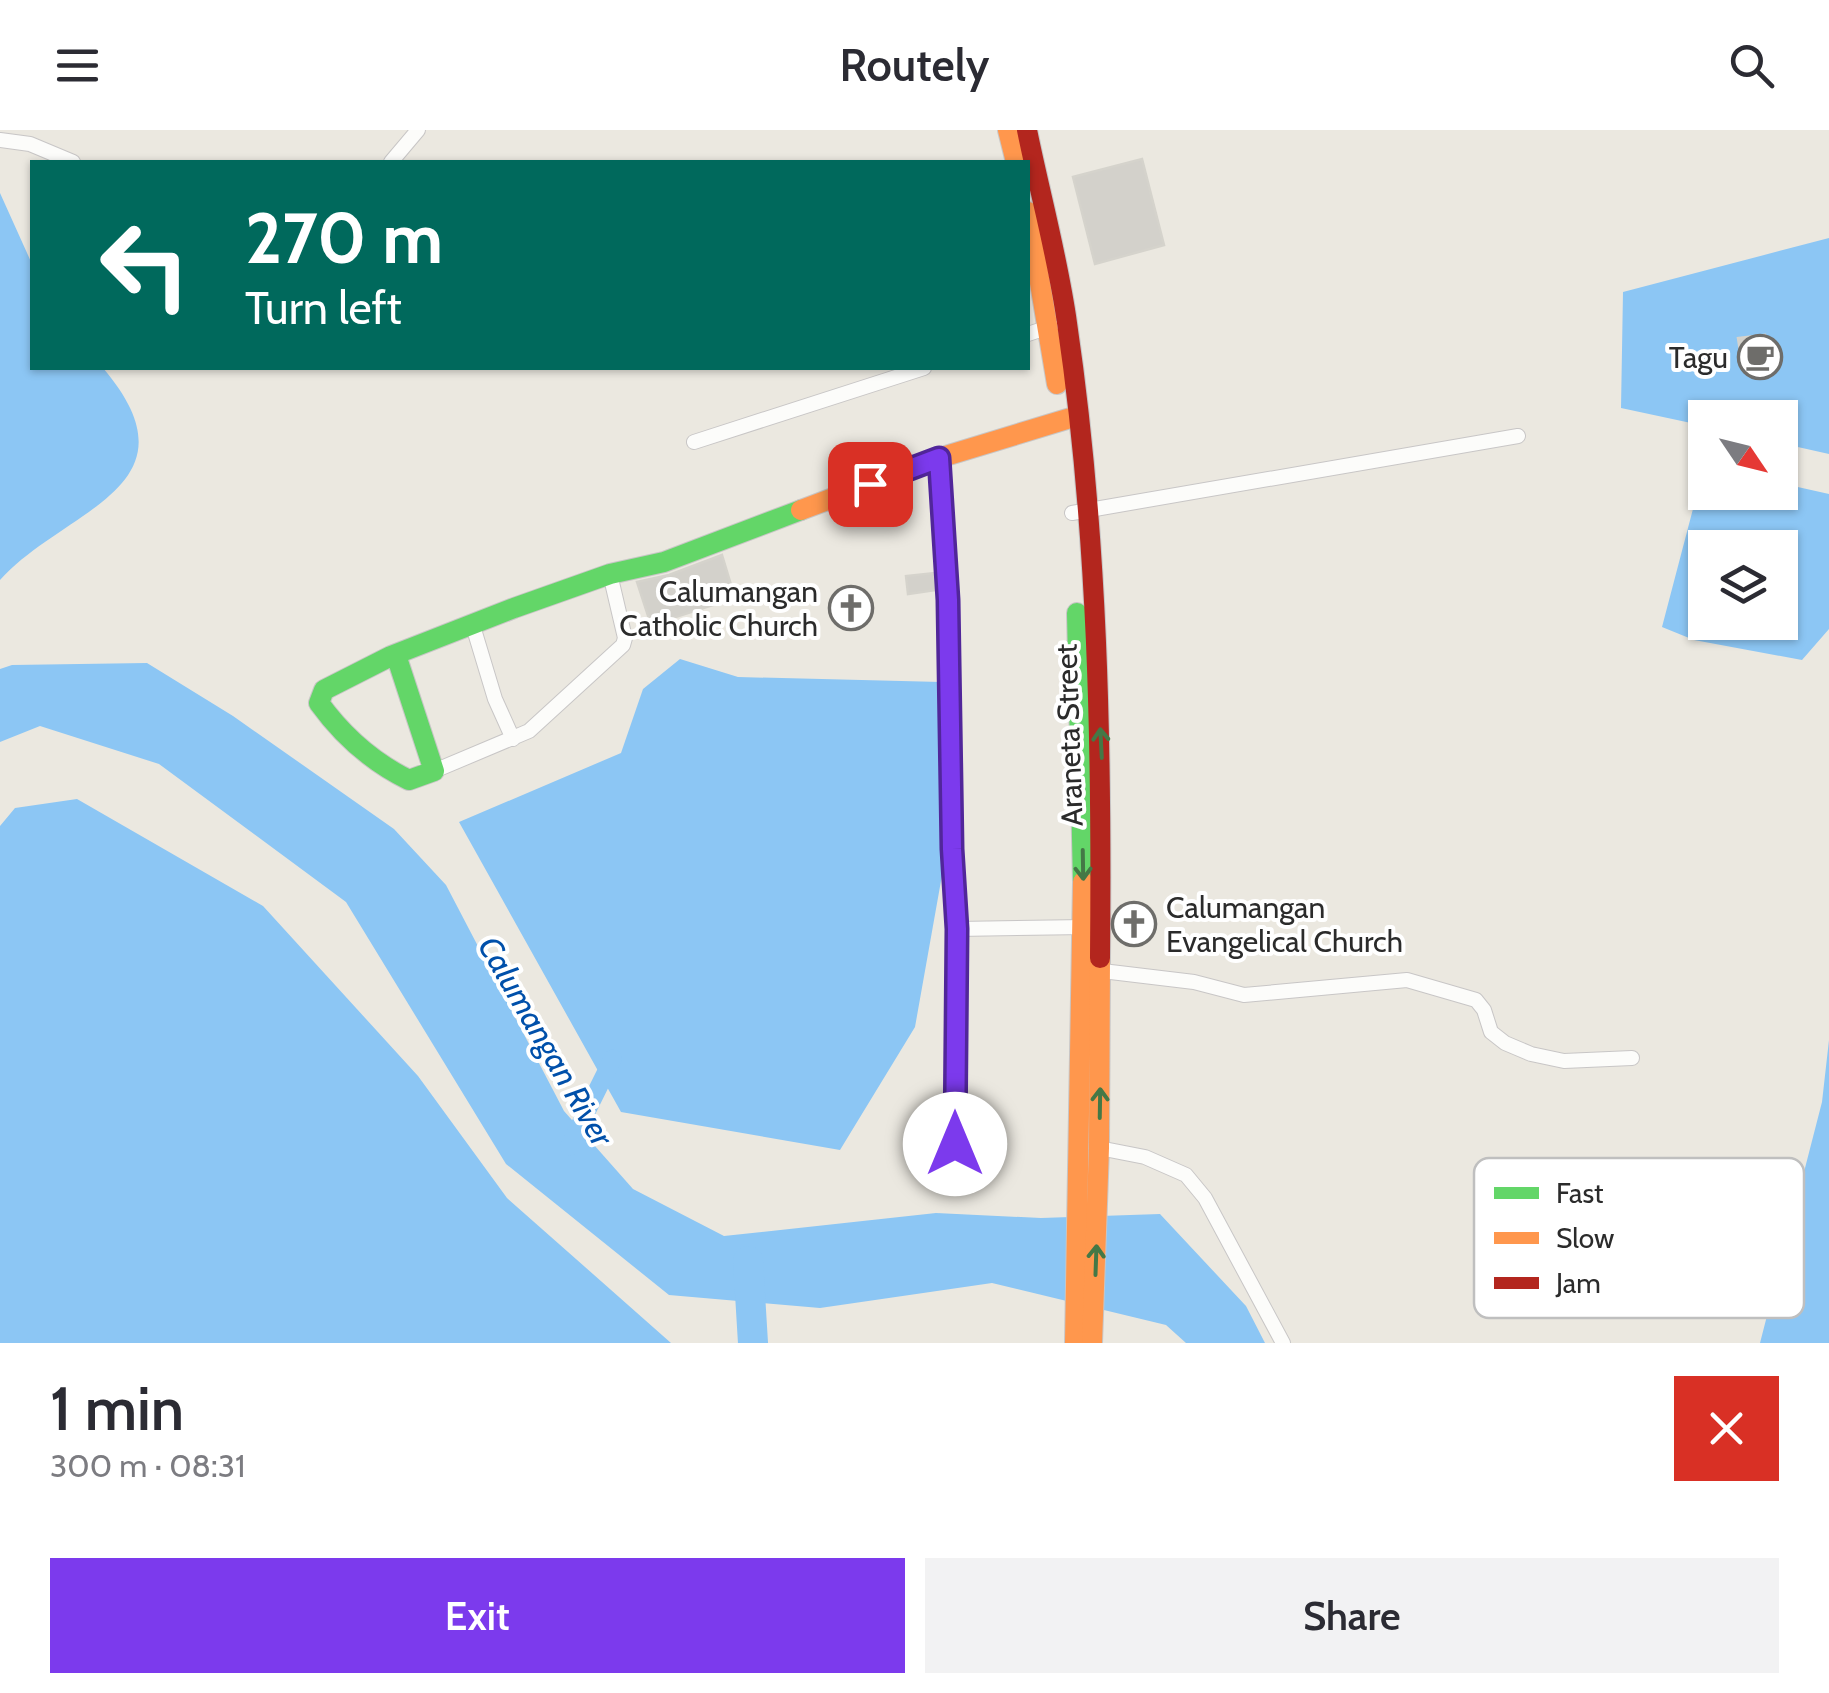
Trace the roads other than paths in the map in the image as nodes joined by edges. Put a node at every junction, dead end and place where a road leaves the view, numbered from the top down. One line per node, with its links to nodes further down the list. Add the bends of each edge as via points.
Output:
1 (418, 130): 6 (street)
2 (1008, 130): 7 (main road)
3 (1027, 130): 9 (main road, via 1054,251)
4 (0, 140): 5 (street)
5 (68, 160)
6 (394, 160)
7 (1016, 160)
8 (1030, 219): 9 (main road)
9 (1058, 324): 10 (street); 12 (main road)
10 (1030, 333)
11 (918, 370): 14 (street)
12 (1070, 418): 15 (main road); 16 (main road)
13 (1518, 436): 16 (street)
14 (694, 442)
15 (939, 458): 17 (main road, via 664,562); 23 (street)
16 (1091, 510): 22 (main road, via 1079,666)
17 (610, 574): 18 (main road); 20 (street, via 623,645)
18 (473, 626): 19 (main road); 20 (street)
19 (396, 655): 21 (main road); 21 (main road, via 324,690 319,703 358,746 401,777 416,780)
20 (513, 739): 21 (street)
21 (434, 771)
22 (1093, 927): 23 (street); 24 (main road)
23 (957, 929): 27 (street)
24 (1092, 970): 25 (street, via 1244,995 1407,980 1476,1000 1490,1032 1531,1054); 26 (main road, one-way to 24); 28 (main road)
25 (1632, 1058)
26 (1099, 1148): 28 (main road); 32 (street, via 1145,1157 1186,1176 1205,1198)
27 (955, 1180)
28 (1089, 1201): 29 (main road)
29 (1084, 1319): 30 (main road); 31 (main road)
30 (1075, 1343)
31 (1092, 1343)
32 (1283, 1343)

